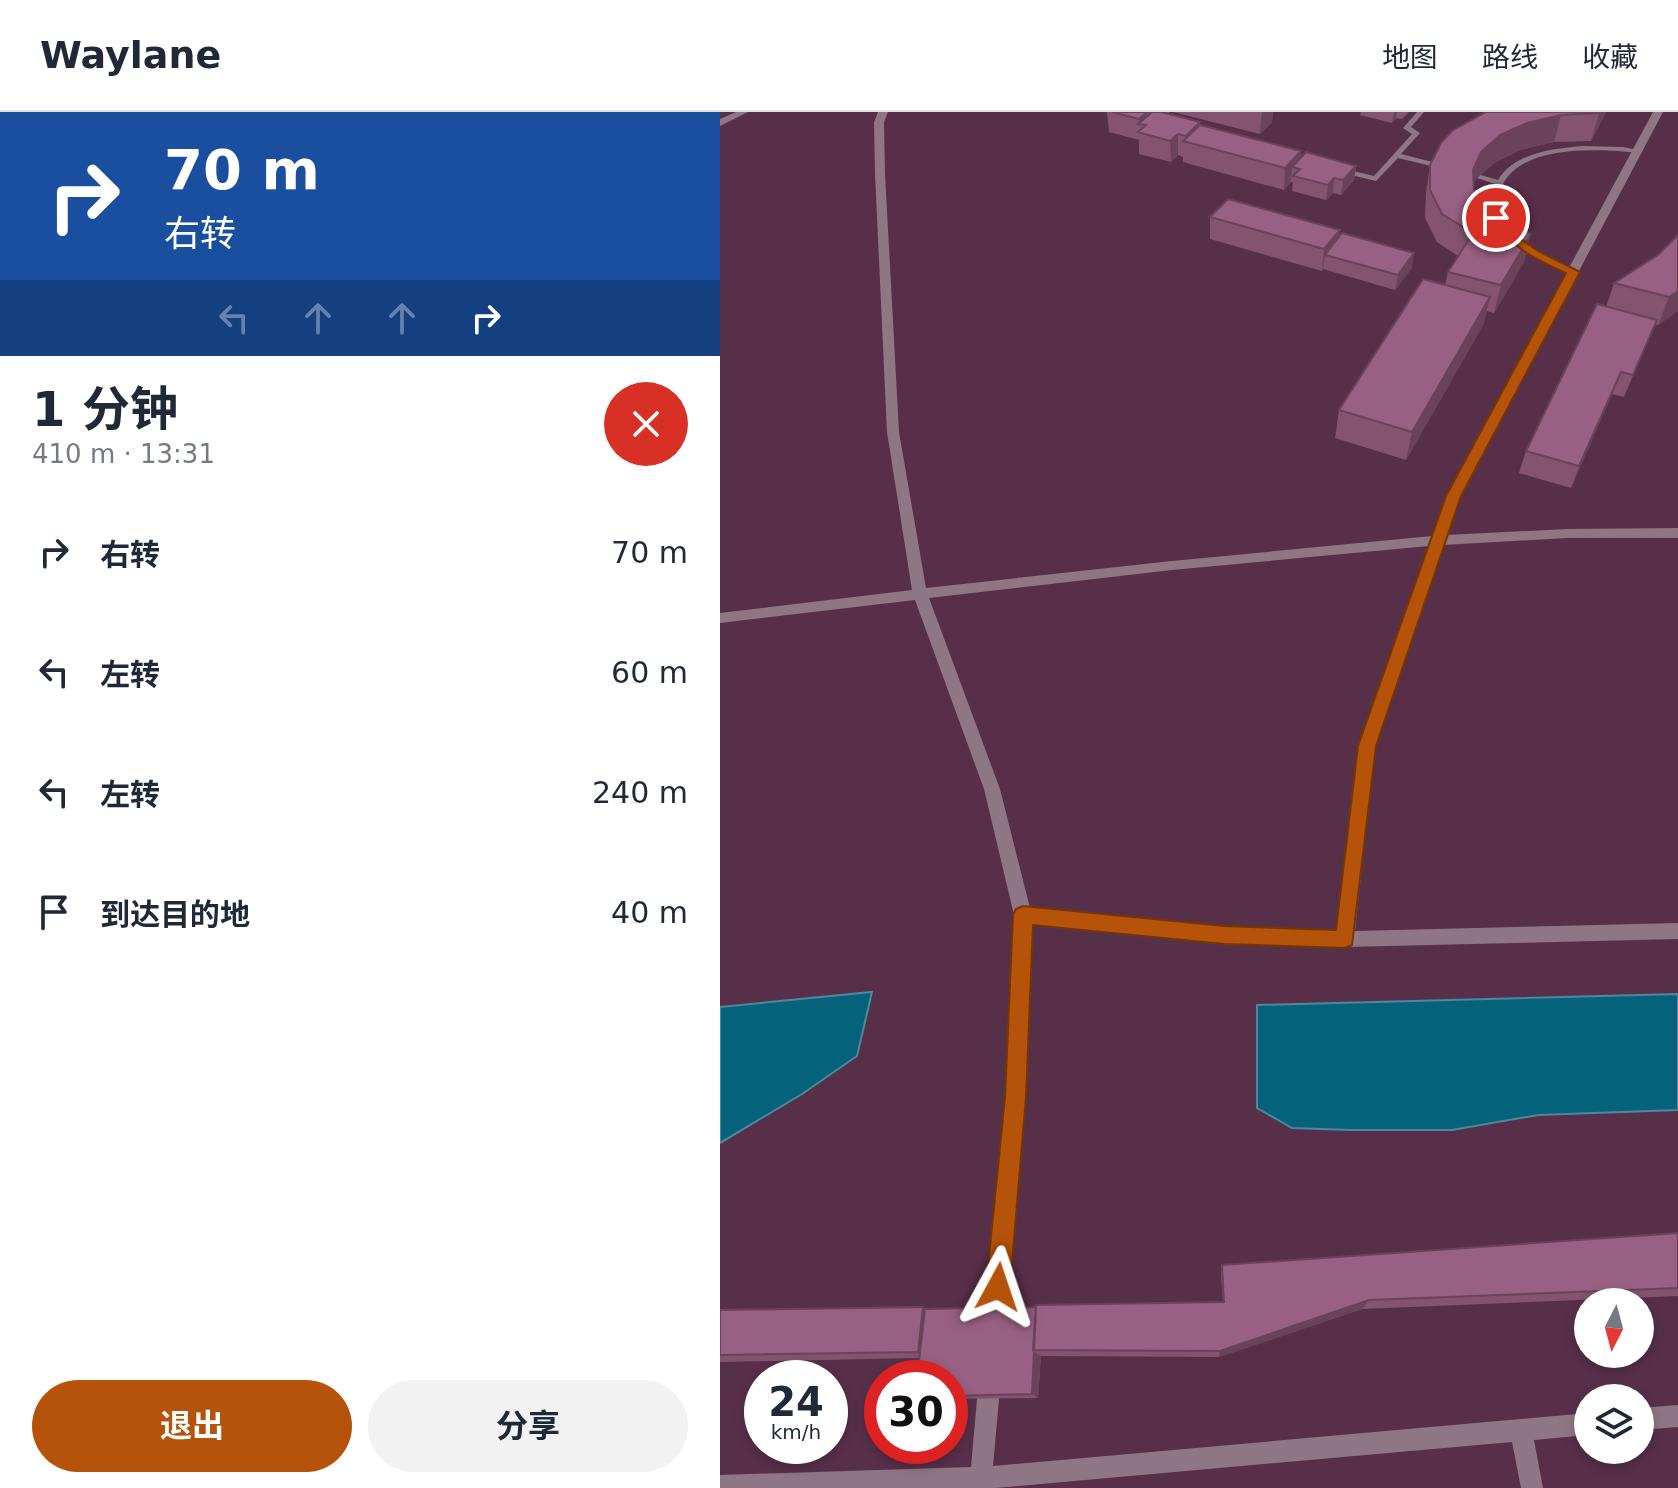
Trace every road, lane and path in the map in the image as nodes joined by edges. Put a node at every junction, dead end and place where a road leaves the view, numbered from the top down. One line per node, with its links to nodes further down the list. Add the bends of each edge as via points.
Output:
1 (743, 112): 5 (street)
2 (883, 112): 13 (street, via 880,174 893,432)
3 (1421, 112): 7 (lane, via 1407,128 1416,133)
4 (1658, 112): 6 (street)
5 (720, 123)
6 (1639, 151): 9 (lane, via 1563,150 1513,167); 10 (street)
7 (1396, 155): 8 (lane, via 1376,179); 9 (lane)
8 (1335, 168)
9 (1498, 182): 10 (lane, via 1493,199 1496,218 1510,237)
10 (1573, 272): 12 (street, via 1453,496)
11 (1678, 533): 12 (street)
12 (1439, 538): 13 (street); 17 (street, via 1367,746)
13 (920, 593): 14 (street); 15 (street, via 992,789)
14 (720, 618)
15 (1023, 915): 17 (street, via 1224,935); 22 (street, via 1016,1097)
16 (1678, 931): 17 (street)
17 (1345, 939)
18 (1678, 1416): 19 (street)
19 (1654, 1418)
20 (1574, 1425): 21 (street)
21 (1521, 1430): 22 (street); 24 (street)
22 (980, 1483): 23 (street)
23 (720, 1486)
24 (1532, 1488)

